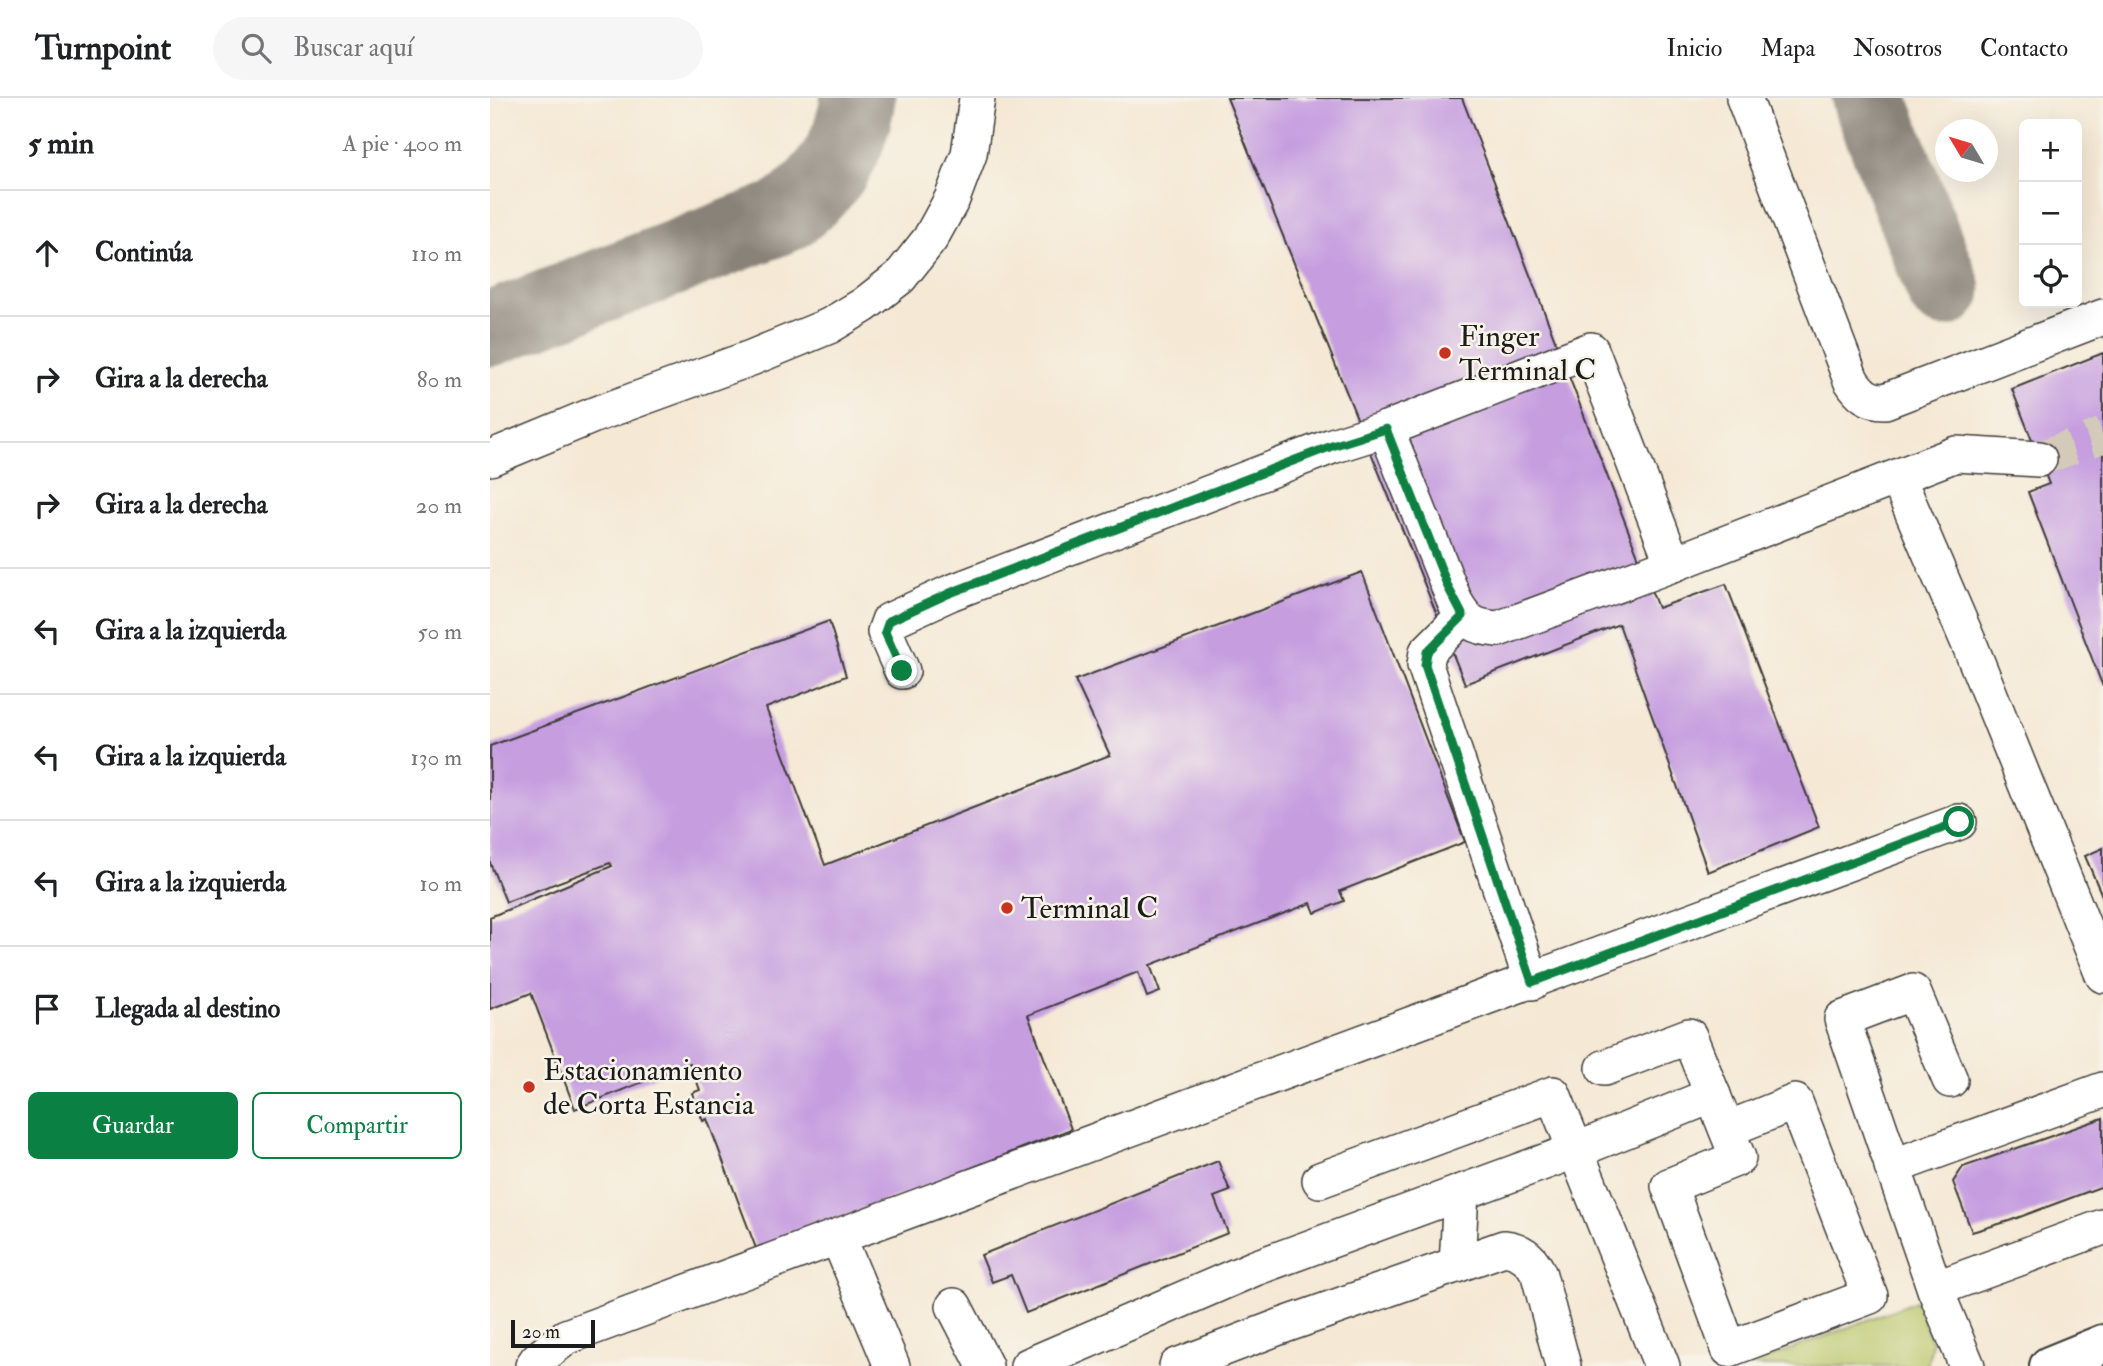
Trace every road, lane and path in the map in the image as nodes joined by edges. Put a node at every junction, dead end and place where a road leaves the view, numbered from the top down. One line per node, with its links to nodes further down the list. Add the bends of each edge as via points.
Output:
1 (977, 98): 5 (lane, via 970,154 952,199 930,239 900,277 864,305 818,331)
2 (1744, 98): 3 (lane, via 1851,380 1867,398 1885,401)
3 (2103, 317)
4 (1386, 429): 8 (lane, via 1591,350); 9 (lane); 10 (lane, via 962,588 889,621 885,632)
5 (490, 458)
6 (2039, 459): 7 (lane, via 1956,454)
7 (1898, 478): 8 (lane); 12 (lane)
8 (1673, 564): 9 (lane, via 1498,629 1479,628)
9 (1463, 616): 13 (lane, via 1427,652 1425,665)
10 (902, 671)
11 (1959, 822): 13 (lane)
12 (2103, 975)
13 (1532, 982): 24 (lane)
14 (1604, 1068): 17 (lane, via 1689,1036)
15 (1950, 1080): 20 (lane, via 1913,992 1842,1019)
16 (2103, 1090): 20 (lane)
17 (1713, 1095): 18 (lane); 19 (lane)
18 (1728, 1129): 18 (lane, via 1738,1158 1669,1186 1729,1349 1870,1296 1795,1102)
19 (1577, 1150): 21 (lane, via 1553,1094); 22 (lane); 36 (lane)
20 (1892, 1167): 26 (lane)
21 (1320, 1180)
22 (1461, 1192): 25 (lane); 33 (lane, via 1255,1268)
23 (2103, 1227): 26 (lane)
24 (838, 1237): 29 (lane); 31 (lane)
25 (1457, 1265): 34 (lane); 35 (lane, via 1504,1248 1517,1250 1535,1264)
26 (1935, 1289): 37 (lane)
27 (954, 1306): 32 (lane)
28 (2103, 1344): 38 (highway)
29 (571, 1351): 30 (lane, via 537,1360)
30 (533, 1366)
31 (891, 1366)
32 (985, 1366)
33 (1028, 1366)
34 (1177, 1366)
35 (1563, 1366)
36 (1662, 1366)
37 (1966, 1366)
38 (2049, 1366)

